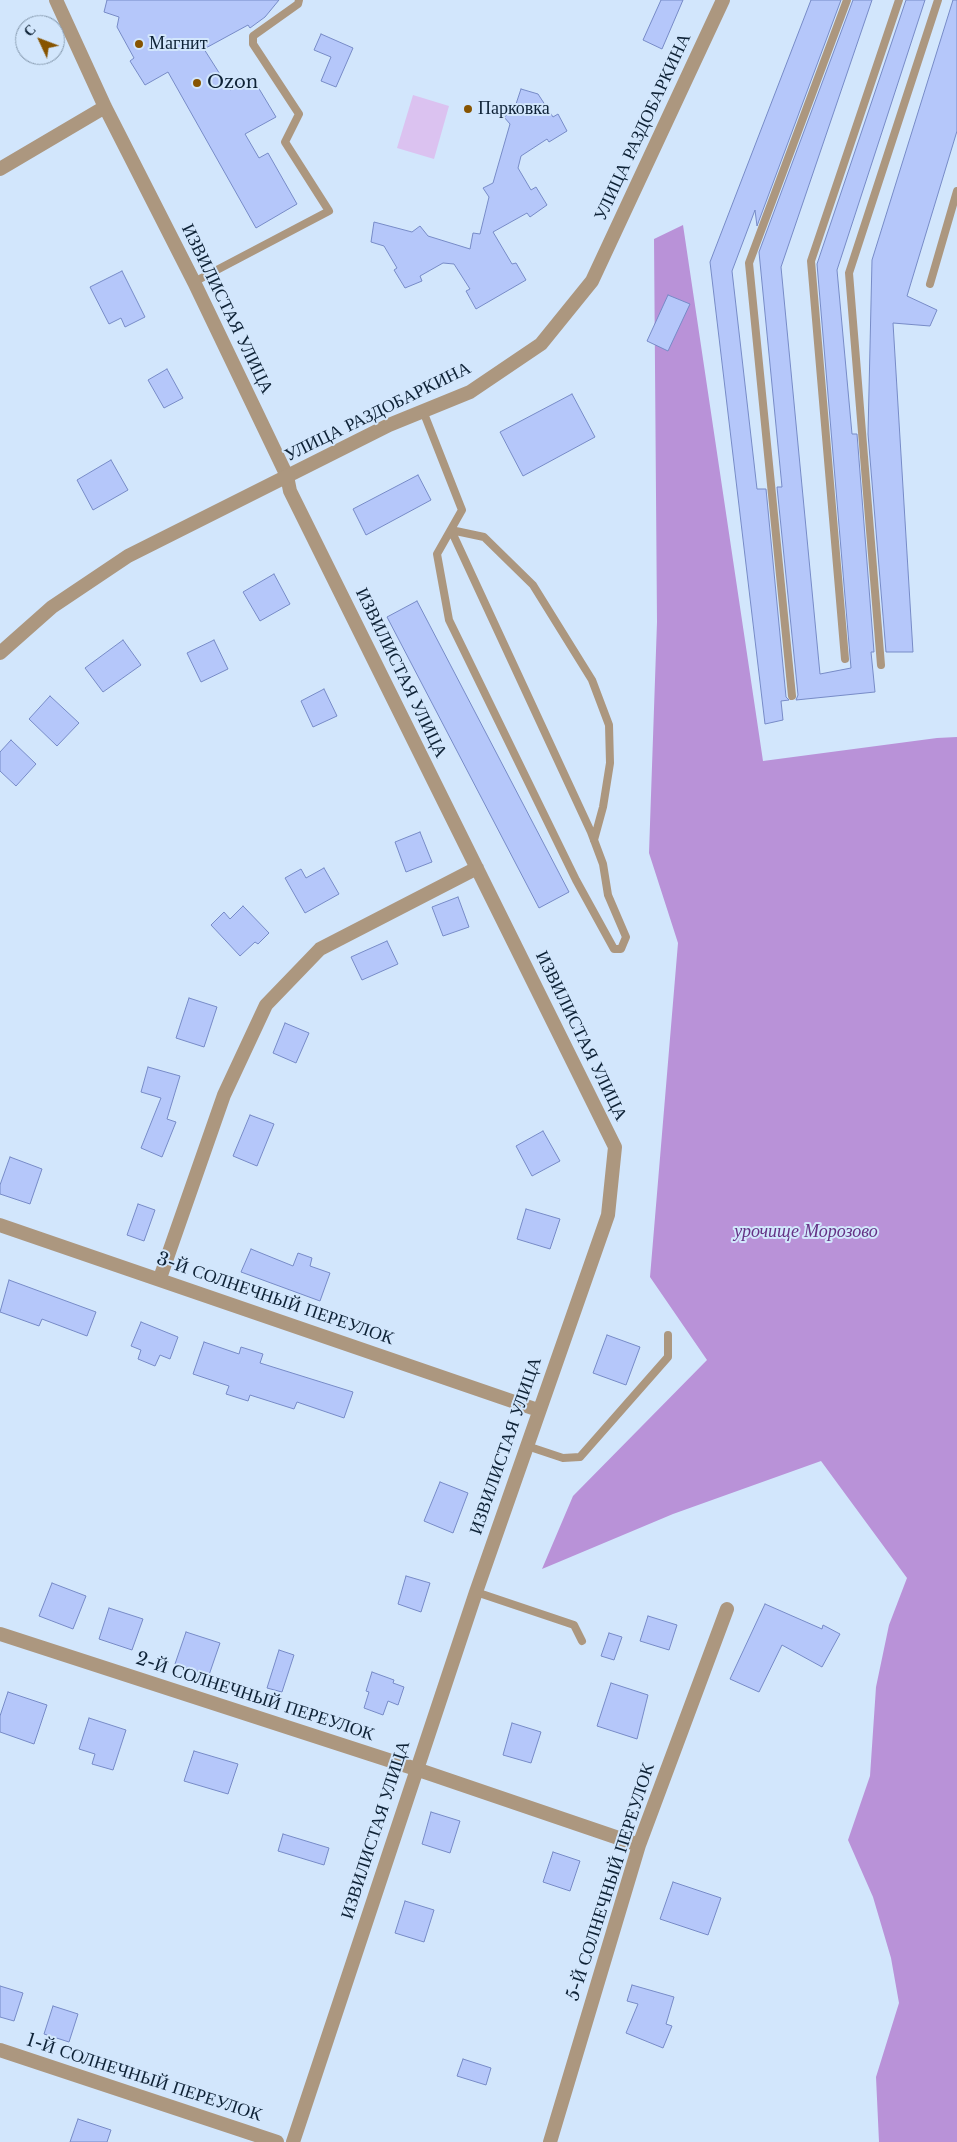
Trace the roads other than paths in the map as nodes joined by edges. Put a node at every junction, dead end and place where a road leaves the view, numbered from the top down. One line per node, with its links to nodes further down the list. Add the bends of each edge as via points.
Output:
1 (56, 0): 7 (street, ИЗВИЛИСТАЯ УЛИЦА)
2 (299, 0): 10 (lane, via 254,36 253,44 299,114 285,142 329,212)
3 (723, 0): 12 (street, УЛИЦА РАЗДОБАРКИНА, via 592,282 541,344 470,392)
4 (847, 0): 18 (lane, via 749,263)
5 (900, 0): 16 (lane, via 811,261)
6 (938, 0): 17 (lane, via 849,273)
7 (105, 107): 8 (street); 10 (street, ИЗВИЛИСТАЯ УЛИЦА)
8 (0, 169)
9 (957, 191): 11 (lane)
10 (194, 282): 13 (street, ИЗВИЛИСТАЯ УЛИЦА)
11 (930, 284)
12 (422, 411): 13 (street, УЛИЦА РАЗДОБАРКИНА); 14 (lane, via 462,510)
13 (288, 476): 15 (street, УЛИЦА РАЗДОБАРКИНА, via 128,556 52,607); 20 (street, ИЗВИЛИСТАЯ УЛИЦА, via 290,491)
14 (451, 530): 19 (lane); 19 (lane, via 484,537 533,585 592,680 609,725 610,763); 19 (lane, via 437,554 449,620 576,880 614,949 621,949 626,937 608,895 603,864)
15 (0, 653)
16 (845, 660)
17 (881, 665)
18 (792, 696)
19 (594, 840)
20 (477, 868): 22 (street, via 320,949 266,1005 224,1095); 24 (street, ИЗВИЛИСТАЯ УЛИЦА, via 615,1147 608,1215)
21 (0, 1225): 22 (street, 3-Й СОЛНЕЧНЫЙ ПЕРЕУЛОК)
22 (160, 1278): 24 (street, 3-Й СОЛНЕЧНЫЙ ПЕРЕУЛОК)
23 (668, 1334): 25 (lane, via 668,1357 580,1458 562,1458)
24 (538, 1410): 25 (street, ИЗВИЛИСТАЯ УЛИЦА)
25 (527, 1446): 26 (street, ИЗВИЛИСТАЯ УЛИЦА)
26 (476, 1592): 29 (lane, via 574,1625); 30 (street, ИЗВИЛИСТАЯ УЛИЦА)
27 (727, 1609): 31 (street, 5-Й СОЛНЕЧНЫЙ ПЕРЕУЛОК)
28 (0, 1634): 30 (street, 2-Й СОЛНЕЧНЫЙ ПЕРЕУЛОК)
29 (582, 1641)
30 (416, 1769): 31 (street, 2-Й СОЛНЕЧНЫЙ ПЕРЕУЛОК); 34 (street, ИЗВИЛИСТАЯ УЛИЦА)
31 (639, 1844): 35 (street, 5-Й СОЛНЕЧНЫЙ ПЕРЕУЛОК)
32 (0, 2050): 33 (street, 1-Й СОЛНЕЧНЫЙ ПЕРЕУЛОК)
33 (276, 2142)
34 (293, 2142)
35 (550, 2142)

